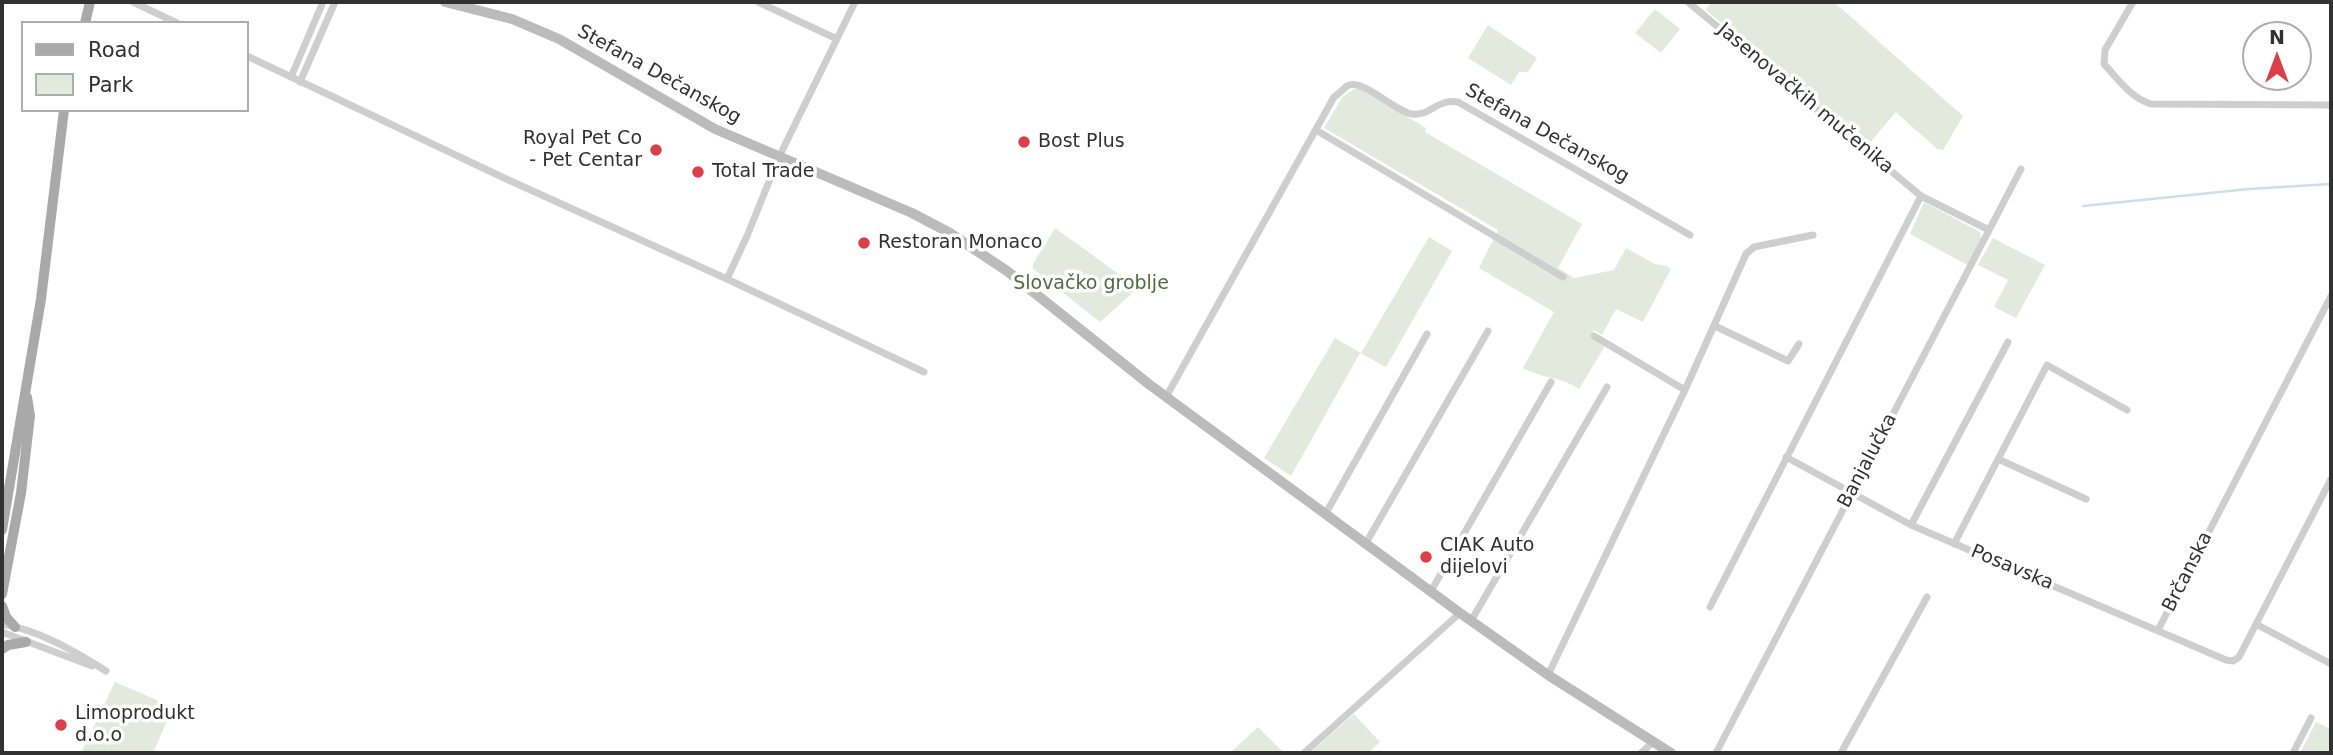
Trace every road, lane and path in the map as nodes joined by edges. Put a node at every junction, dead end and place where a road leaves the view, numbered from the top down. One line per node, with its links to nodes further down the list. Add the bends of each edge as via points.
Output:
1 (90, 2): 10 (main road)
2 (133, 2): 11 (street)
3 (323, 2): 14 (street)
4 (335, 2): 15 (street)
5 (445, 2): 19 (main road, Stefana Dečanskog, via 512,19 559,39 682,112)
6 (758, 2): 12 (street)
7 (855, 2): 12 (street)
8 (1688, 2): 21 (street, Jasenovačkih mučenika)
9 (2133, 2): 16 (street, via 2105,50 2104,64 2141,101)
10 (85, 21)
11 (173, 21)
12 (837, 39): 19 (street)
13 (248, 56): 14 (street)
14 (291, 77): 15 (street)
15 (300, 82): 26 (street)
16 (2331, 105)
17 (64, 112): 38 (main road)
18 (1316, 130): 23 (street, Stefana Dečanskog, via 1334,97 1348,86 1360,85 1409,114 1422,114 1448,100 1458,102); 25 (street); 39 (street)
19 (779, 157): 26 (street); 39 (main road, Stefana Dečanskog, via 950,233 1007,271)
20 (2021, 169): 22 (street, Banjalučka)
21 (1921, 196): 22 (street, Jasenovačkih mučenika); 41 (street)
22 (1989, 230): 44 (street, Banjalučka)
23 (1690, 235)
24 (1813, 235): 28 (street, via 1754,247 1746,254)
25 (1563, 277)
26 (727, 279): 34 (street)
27 (2331, 296): 61 (street, Brčanska)
28 (1714, 326): 33 (street, via 1788,361); 37 (street)
29 (1489, 331): 49 (street)
30 (1427, 334): 46 (street)
31 (1594, 336): 37 (street)
32 (2008, 342): 47 (street)
33 (1799, 344)
34 (924, 372)
35 (1551, 382): 51 (street)
36 (1607, 387): 57 (street)
37 (1685, 390): 66 (street)
38 (26, 393): 48 (main road); 52 (main road, via 30,416)
39 (1166, 397): 46 (main road, Stefana Dečanskog)
40 (2127, 410): 42 (street, Posavska, via 2047,365)
41 (1786, 457): 44 (street); 55 (street)
42 (1998, 459): 45 (street); 50 (street, Posavska)
43 (2331, 480): 59 (street, Brčanska)
44 (1852, 493): 47 (street); 72 (street, Banjalučka)
45 (2086, 499)
46 (1326, 513): 49 (main road, Stefana Dečanskog)
47 (1911, 525): 50 (street)
48 (2, 530)
49 (1366, 543): 51 (main road, Stefana Dečanskog)
50 (1954, 544): 61 (street, Posavska)
51 (1431, 591): 56 (main road, Stefana Dečanskog)
52 (2, 594)
53 (1927, 597): 73 (street)
54 (2, 606): 60 (main road)
55 (1710, 607)
56 (1460, 613): 57 (main road, Stefana Dečanskog); 69 (street)
57 (1471, 621): 66 (main road, Stefana Dečanskog)
58 (2, 624): 60 (street)
59 (2256, 624): 61 (street, Brčanska, via 2233,661); 65 (street)
60 (15, 627): 63 (street, via 73,651 106,671)
61 (2158, 630)
62 (2, 632): 63 (street)
63 (26, 642): 64 (main road)
64 (2, 649)
65 (2331, 664)
66 (1548, 675): 68 (main road, Stefana Dečanskog)
67 (2311, 718): 74 (street)
68 (1653, 742): 70 (street); 71 (main road, Stefana Dečanskog)
69 (1304, 753)
70 (1641, 753)
71 (1671, 753)
72 (1716, 753)
73 (1842, 753)
74 (2293, 753)

